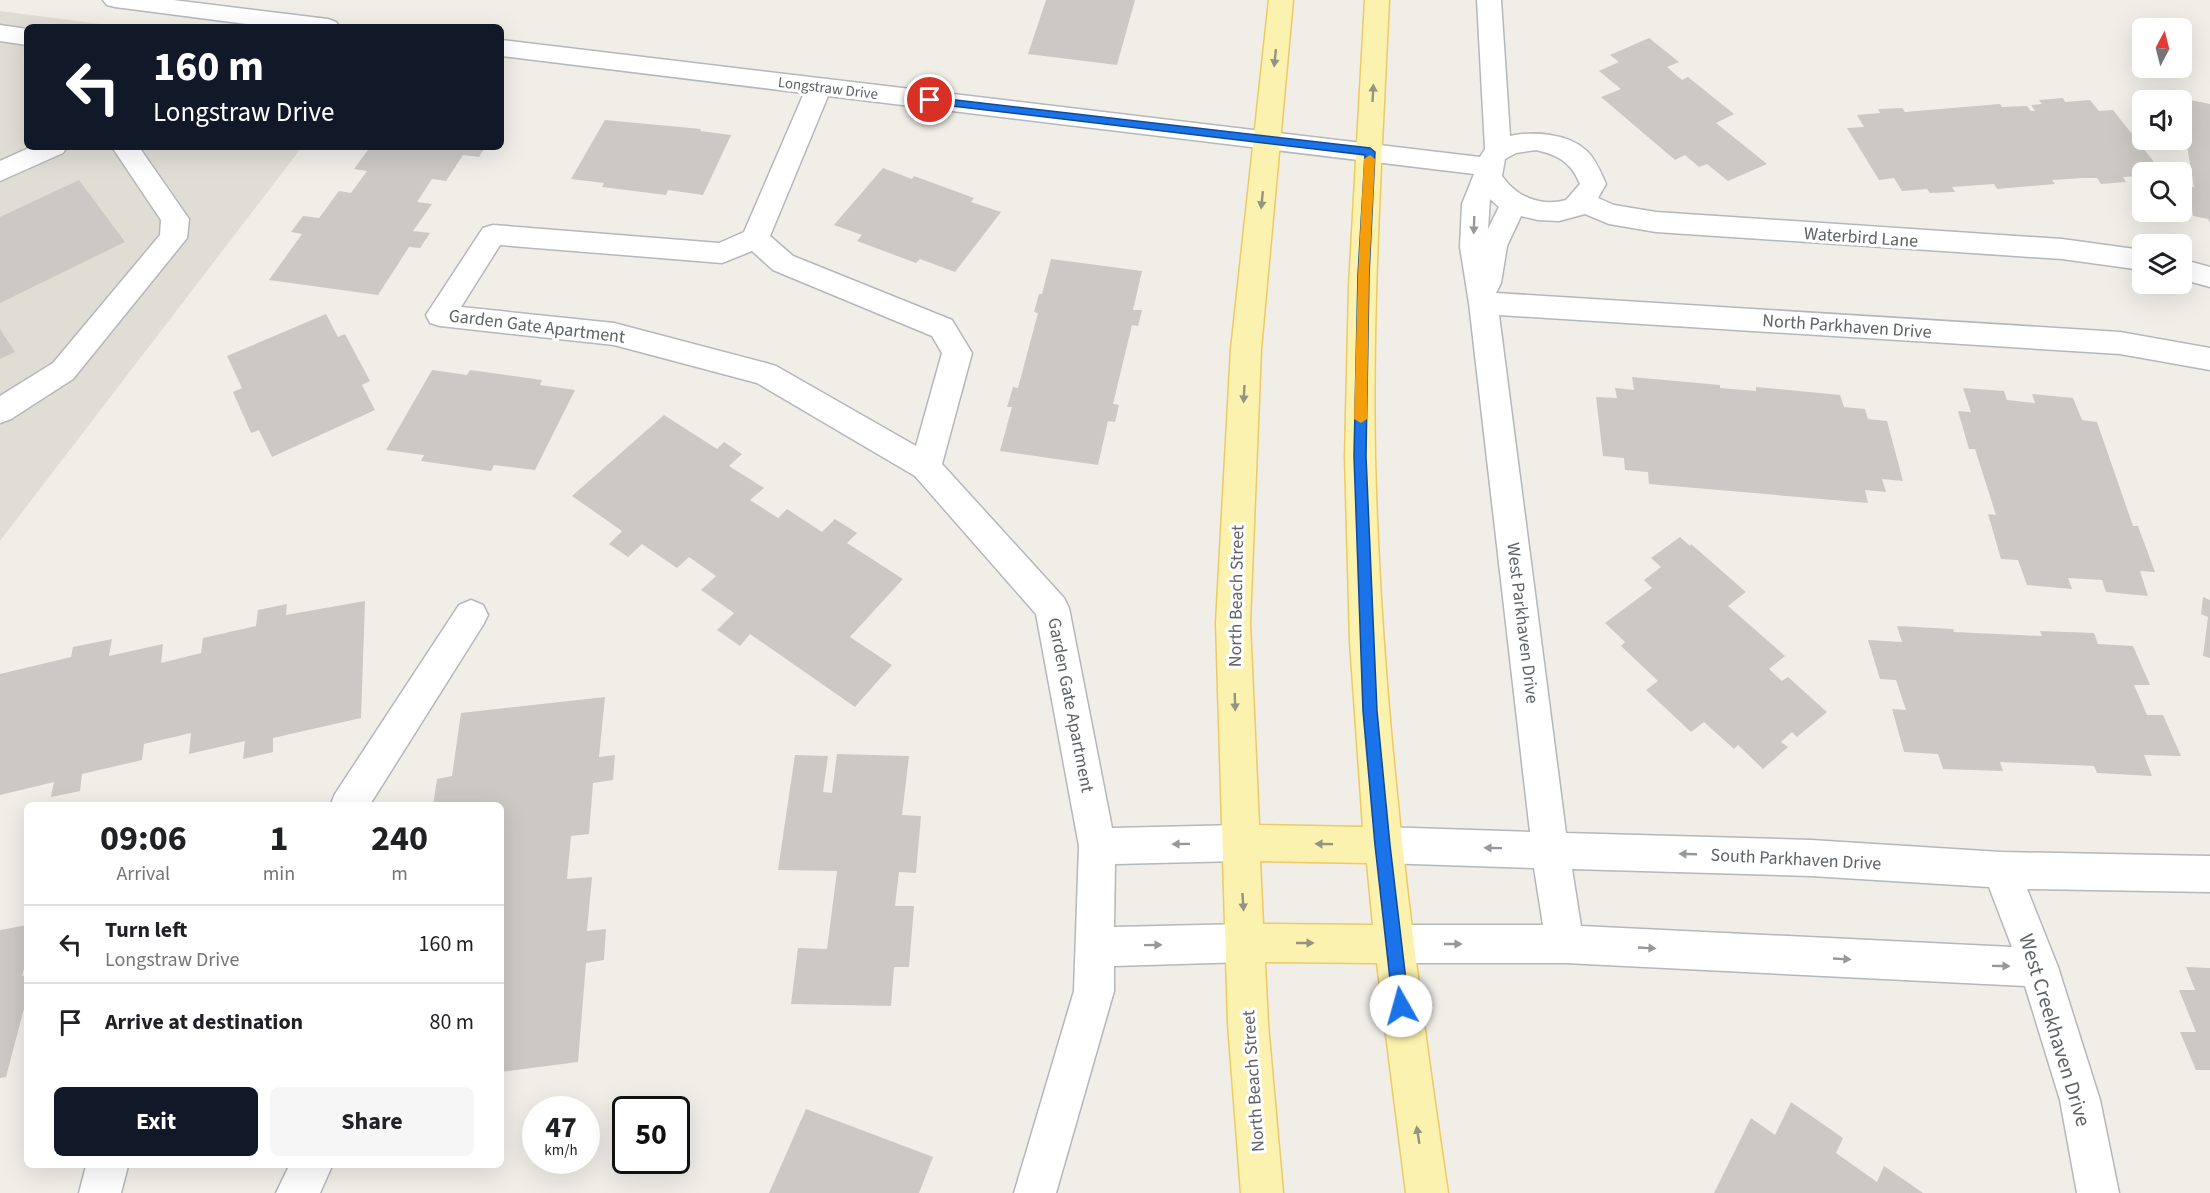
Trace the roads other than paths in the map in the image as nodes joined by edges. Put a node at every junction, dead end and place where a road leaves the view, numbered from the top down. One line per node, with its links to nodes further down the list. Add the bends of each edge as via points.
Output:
1 (115, 0): 6 (street)
2 (284, 0): 6 (street)
3 (1281, 0): 12 (main road, North Beach Street, one-way to 12)
4 (1377, 0): 15 (main road, one-way to 4)
5 (1489, 0): 16 (street, West Parkhaven Drive)
6 (264, 23): 7 (street)
7 (280, 24)
8 (0, 33): 9 (street)
9 (24, 37)
10 (504, 48): 11 (street, Longstraw Drive)
11 (819, 87): 12 (street, Longstraw Drive); 20 (street)
12 (1267, 141): 15 (street, Longstraw Drive); 30 (main road, North Beach Street, one-way to 30, via 1246,349 1233,623)
13 (48, 150): 17 (street)
14 (127, 150): 26 (street, via 175,219 173,238 63,371)
15 (1370, 152): 16 (street); 31 (main road, via 1360,456 1370,711)
16 (1492, 162): 18 (street, via 1509,145 1536,141 1564,148 1585,164 1593,184); 19 (street, via 1489,177); 24 (street, West Parkhaven Drive, one-way to 24, via 1475,204 1474,247)
17 (0, 172)
18 (1583, 202): 19 (street, via 1559,211); 21 (street, Waterbird Lane, via 1609,214 1656,222 2062,249)
19 (1514, 204): 24 (street, West Parkhaven Drive, via 1493,246)
20 (755, 238): 27 (street, via 783,263 942,328 957,353); 27 (street, Garden Gate Apartment, via 722,253 493,235 440,315 614,334 766,374)
21 (2132, 259)
22 (2192, 272): 23 (street)
23 (2210, 277)
24 (1483, 303): 25 (street, North Parkhaven Drive, via 2120,343); 33 (street, West Parkhaven Drive)
25 (2210, 359)
26 (0, 411)
27 (926, 467): 32 (street, Garden Gate Apartment, via 1052,608)
28 (471, 615): 29 (street)
29 (351, 802)
30 (1240, 843): 31 (main road, one-way to 30); 32 (street, one-way to 32); 36 (main road, North Beach Street, one-way to 36)
31 (1382, 845): 33 (street, South Parkhaven Drive, one-way to 31); 37 (main road)
32 (1096, 846): 39 (street, Garden Gate Apartment)
33 (1550, 849): 34 (street, South Parkhaven Drive, one-way to 33, via 1811,858); 38 (street, West Parkhaven Drive)
34 (2001, 870): 35 (street, South Parkhaven Drive); 40 (street, West Creekhaven Drive)
35 (2210, 874)
36 (1246, 943): 37 (main road, one-way to 37); 39 (street, one-way to 36); 46 (main road, North Beach Street, via 1248,1024)
37 (1394, 944): 38 (street, one-way to 38); 47 (main road, one-way to 37)
38 (1565, 944): 40 (street, one-way to 40)
39 (1095, 947): 45 (street, Garden Gate Apartment, via 1094,991)
40 (2039, 967): 48 (street, West Creekhaven Drive, via 2080,1100)
41 (106, 1168): 43 (street)
42 (310, 1168): 44 (street)
43 (100, 1193)
44 (297, 1193)
45 (1035, 1193)
46 (1262, 1193)
47 (1427, 1193)
48 (2098, 1193)

